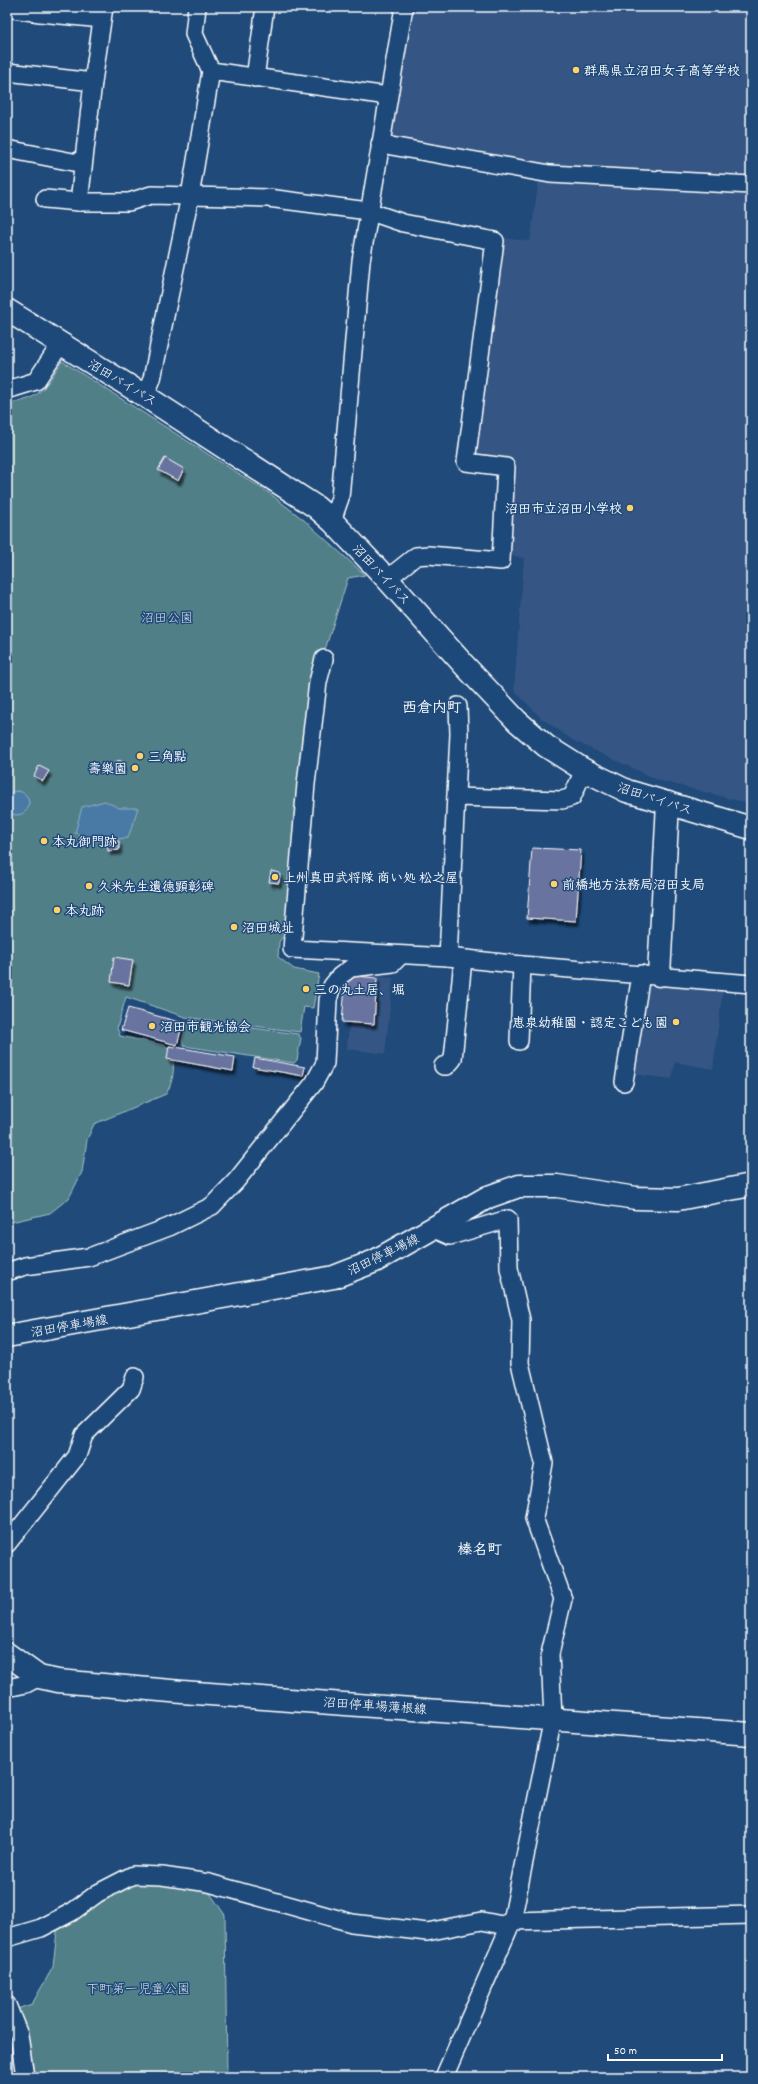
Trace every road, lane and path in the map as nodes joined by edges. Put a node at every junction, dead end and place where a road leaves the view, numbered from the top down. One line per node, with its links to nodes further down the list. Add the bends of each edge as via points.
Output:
1 (197, 7): 7 (street, via 194,34)
2 (265, 7): 9 (street)
3 (404, 7): 11 (street)
4 (7, 8): 5 (street)
5 (40, 10): 6 (street)
6 (103, 13): 10 (street)
7 (211, 71): 9 (street); 16 (street)
8 (7, 72): 10 (street)
9 (255, 78): 11 (street)
10 (93, 82): 14 (street)
11 (388, 96): 12 (street)
12 (380, 144): 15 (street, via 550,174); 19 (street)
13 (7, 149): 14 (street)
14 (83, 164): 18 (street)
15 (751, 185)
16 (190, 196): 18 (street, via 151,195 129,202); 19 (street, via 268,198); 23 (street, via 152,379)
17 (45, 199): 18 (street)
18 (79, 202)
19 (368, 212): 24 (street, via 361,261 340,498); 25 (street, via 403,223 495,241 466,462 506,467 501,561 416,556)
20 (7, 310): 21 (main road, 沼田バイパス)
21 (60, 345): 22 (street, via 36,381); 23 (main road, 沼田バイパス)
22 (7, 390)
23 (145, 396): 24 (main road, 沼田バイパス, via 316,507)
24 (332, 521): 25 (main road, 沼田バイパス)
25 (387, 579): 28 (main road, 沼田バイパス, via 517,721 546,746)
26 (324, 659): 32 (street, via 318,682 308,762 292,949)
27 (458, 706): 29 (street)
28 (584, 770): 29 (street, via 572,797 562,800); 30 (main road, 沼田バイパス, via 628,791)
29 (456, 797): 33 (street)
30 (668, 803): 31 (main road, 沼田バイパス); 35 (main road)
31 (751, 828)
32 (402, 954): 33 (street); 42 (street, via 393,963 351,968 332,986 328,1000 325,1063 314,1083 236,1181 212,1206 169,1227 89,1257 25,1266)
33 (455, 958): 34 (street); 38 (street, via 453,1059 447,1066)
34 (522, 965): 35 (street); 37 (street)
35 (650, 974): 36 (street); 39 (street)
36 (751, 984)
37 (518, 1041)
38 (442, 1066)
39 (624, 1082)
40 (751, 1185): 41 (main road, 沼田停車場線, via 678,1199 636,1198 557,1186 519,1186 488,1197)
41 (434, 1229): 43 (main road, 沼田停車場線, via 360,1268 334,1277); 49 (street, via 450,1236 508,1219 509,1268 521,1320 520,1363 544,1463 534,1518 563,1599 550,1654)
42 (7, 1272)
43 (7, 1336)
44 (135, 1377): 45 (street, via 131,1389 84,1435 77,1456)
45 (7, 1544)
46 (7, 1654): 47 (main road, 沼田停車場薄根線)
47 (39, 1677): 48 (street, via 26,1684); 49 (main road, 沼田停車場薄根線, via 182,1692)
48 (7, 1688)
49 (553, 1718): 50 (main road, 沼田停車場薄根線); 52 (street)
50 (751, 1734)
51 (751, 1915): 52 (street)
52 (512, 1921): 53 (street, via 502,1925 482,1921 426,1932 352,1924 209,1883 134,1875 98,1893 66,1915 41,1928); 56 (street)
53 (7, 1938)
54 (7, 2005): 55 (street, via 19,2036)
55 (26, 2077)
56 (444, 2077)

